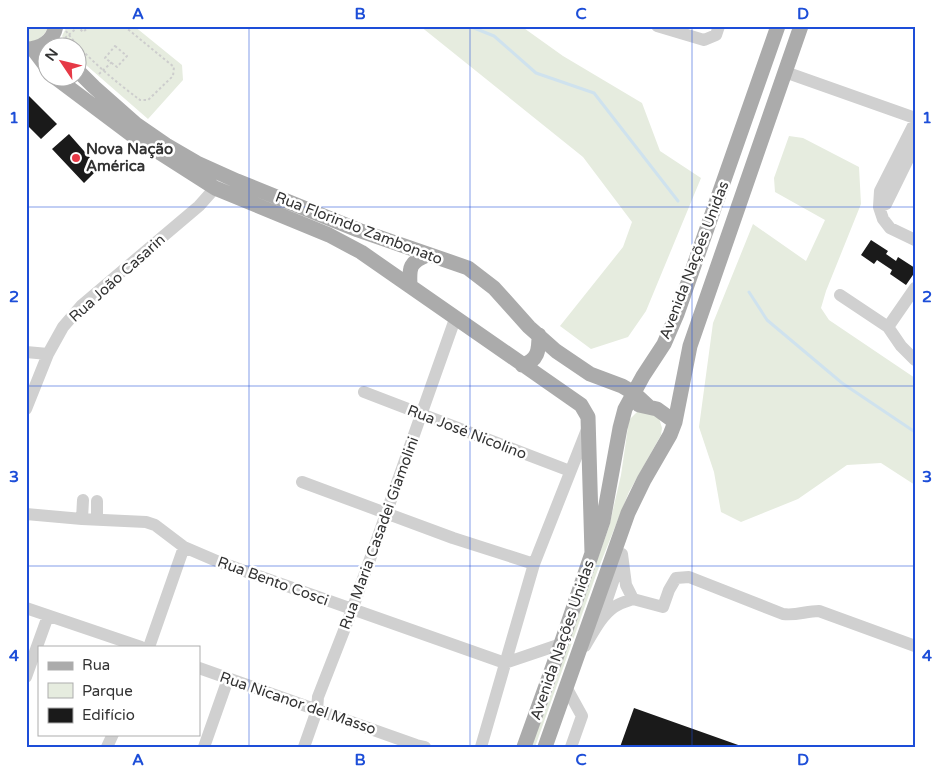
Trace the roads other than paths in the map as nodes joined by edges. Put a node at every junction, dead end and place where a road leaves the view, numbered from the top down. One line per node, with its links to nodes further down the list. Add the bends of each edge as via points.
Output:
1 (657, 26): 2 (street, via 704,40 716,35)
2 (720, 26)
3 (778, 26): 29 (main road, Avenida Nações Unidas, via 677,314 664,344)
4 (785, 26): 8 (main road, via 774,64)
5 (801, 26): 8 (main road, Avenida Nações Unidas)
6 (61, 35): 7 (main road)
7 (30, 49)
8 (785, 72): 11 (street); 36 (main road, Avenida Nações Unidas, via 690,346)
9 (88, 81): 17 (main road, Rua Florindo Zambonato, via 137,125 197,163)
10 (69, 88): 14 (main road, Rua Florindo Zambonato, via 132,135)
11 (915, 118)
12 (915, 122): 15 (street, via 880,191)
13 (915, 145): 15 (street, via 886,204)
14 (215, 188): 18 (main road, Rua Florindo Zambonato, via 329,236 361,252); 25 (street, Rua João Casarin, via 199,206 82,305 63,327)
15 (878, 207): 16 (street, via 890,228)
16 (915, 240)
17 (427, 255): 18 (main road, via 412,265); 23 (main road, Rua Florindo Zambonato, via 468,268 485,280)
18 (410, 285): 21 (main road, Rua Florindo Zambonato)
19 (915, 288): 22 (street)
20 (840, 295): 22 (street)
21 (455, 319): 27 (main road, Rua Florindo Zambonato); 35 (street, Rua Maria Casadei Giamolini)
22 (888, 327): 26 (street)
23 (539, 335): 27 (main road, via 539,351 530,362); 28 (main road, Rua Florindo Zambonato)
24 (26, 352): 25 (street)
25 (48, 354): 33 (street, Rua João Casarin)
26 (915, 360)
27 (522, 365): 37 (main road, Rua Florindo Zambonato, via 581,405 588,418)
28 (590, 374): 29 (main road, via 610,379); 31 (main road, Rua Florindo Zambonato)
29 (642, 376): 31 (main road, Avenida Nações Unidas)
30 (364, 392): 35 (street, Rua José Nicolino)
31 (634, 393): 32 (main road, Rua Florindo Zambonato); 34 (main road, Avenida Nações Unidas)
32 (648, 406): 34 (main road, via 636,405); 36 (main road, Rua Florindo Zambonato)
33 (26, 409)
34 (625, 409): 48 (main road, Avenida Nações Unidas, via 607,505)
35 (421, 415): 38 (street, Rua José Nicolino); 42 (street, Rua Maria Casadei Giamolini)
36 (675, 422): 43 (main road, Avenida Nações Unidas)
37 (588, 427): 38 (street); 48 (main road, Rua Florindo Zambonato)
38 (570, 470): 50 (street)
39 (302, 482): 42 (street)
40 (83, 500): 45 (street)
41 (97, 501): 46 (street)
42 (386, 513): 50 (street); 53 (street, Rua Maria Casadei Giamolini)
43 (628, 513): 49 (street); 61 (main road, Avenida Nações Unidas)
44 (26, 514): 45 (street, Rua Bento Cosci)
45 (82, 519): 46 (street, Rua Bento Cosci)
46 (97, 519): 47 (street, Rua Bento Cosci, via 156,525)
47 (184, 547): 53 (street, Rua Bento Cosci); 58 (street)
48 (592, 553): 56 (main road, Avenida Nações Unidas)
49 (622, 554): 51 (street, via 626,585); 55 (street)
50 (534, 564): 60 (street)
51 (633, 599): 55 (street, via 616,606); 59 (street, via 663,607 676,578 689,577 783,614 794,616 819,611)
52 (26, 608): 54 (street)
53 (352, 610): 60 (street, Rua Bento Cosci); 66 (street, Rua Maria Casadei Giamolini, via 318,697)
54 (48, 616): 57 (street); 63 (street)
55 (599, 624): 61 (street)
56 (561, 644): 60 (street); 71 (main road, Avenida Nações Unidas)
57 (138, 646)
58 (148, 646)
59 (915, 646)
60 (505, 663): 70 (street)
61 (574, 663): 65 (main road, Avenida Nações Unidas)
62 (200, 668): 64 (street, Rua Nicanor del Masso)
63 (26, 677)
64 (228, 679): 66 (street, Rua Nicanor del Masso); 67 (street)
65 (566, 687): 72 (main road, Avenida Nações Unidas); 73 (street, via 582,716)
66 (317, 710): 68 (street, Rua Maria Casadei Giamolini); 69 (street, Rua Nicanor del Masso)
67 (204, 747)
68 (304, 747)
69 (425, 747)
70 (481, 747)
71 (524, 747)
72 (545, 747)
73 (571, 747)

